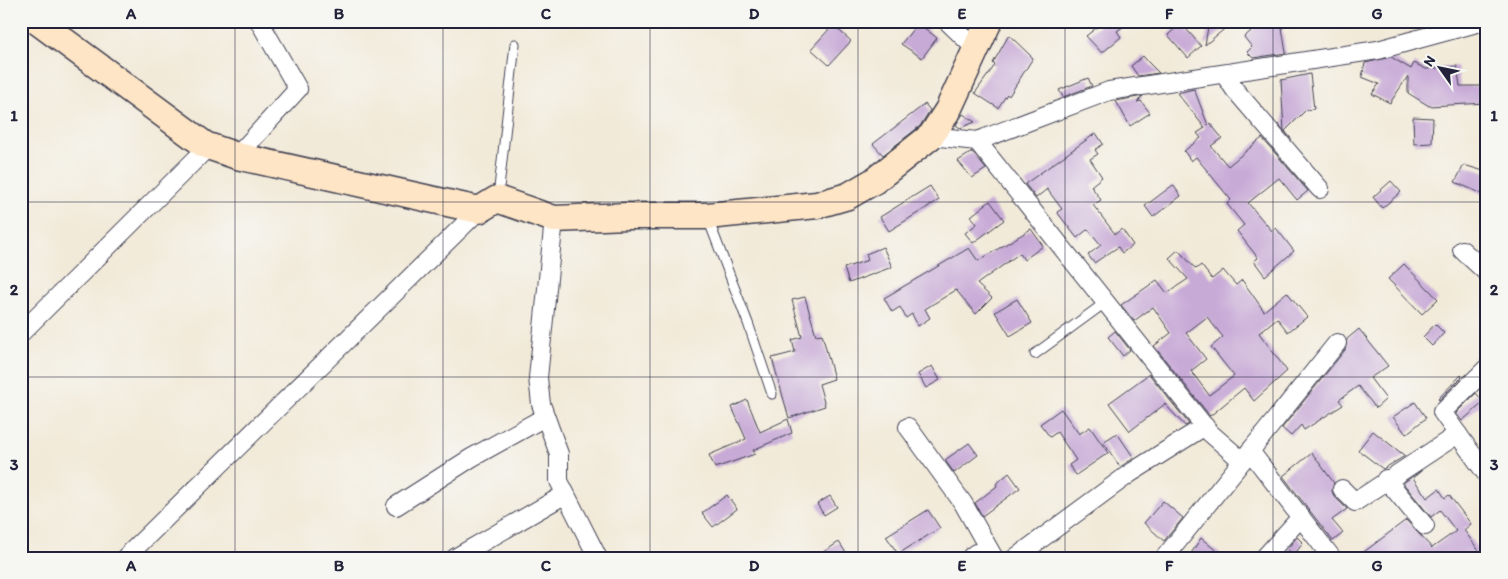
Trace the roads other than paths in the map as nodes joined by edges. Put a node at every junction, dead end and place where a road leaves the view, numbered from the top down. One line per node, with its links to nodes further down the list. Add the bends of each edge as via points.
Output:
1 (37, 21): 11 (street)
2 (259, 21): 12 (street, via 298,89)
3 (947, 21): 7 (street)
4 (989, 21): 7 (street)
5 (1484, 21): 8 (street, via 1378,50)
6 (515, 44): 14 (lane)
7 (975, 48): 9 (street, via 948,110)
8 (1224, 74): 10 (street, via 1109,91); 13 (street)
9 (931, 136): 10 (street); 15 (street, via 874,181 848,196 817,205)
10 (977, 141): 19 (street)
11 (205, 145): 12 (street); 20 (street, via 202,153)
12 (237, 156): 14 (street)
13 (1320, 189)
14 (488, 205): 16 (street); 38 (street)
15 (707, 216): 16 (street); 24 (lane)
16 (554, 219): 25 (street, via 538,378)
17 (1462, 250): 18 (street)
18 (1487, 273)
19 (1106, 302): 22 (lane); 27 (street)
20 (21, 333)
21 (1337, 343): 29 (street)
22 (1035, 354)
23 (1487, 368): 28 (street, via 1442,412)
24 (772, 394)
25 (545, 417): 33 (street, via 559,454 559,481); 34 (street, via 471,458)
26 (908, 426): 42 (street, via 963,503)
27 (1205, 426): 29 (street); 43 (street, via 1129,474)
28 (1458, 434): 30 (street); 31 (street)
29 (1246, 455): 35 (street); 37 (street)
30 (1487, 476)
31 (1386, 479): 32 (street, via 1355,502); 36 (street)
32 (1342, 489)
33 (564, 495): 39 (street); 40 (street)
34 (396, 506)
35 (1301, 517): 44 (street); 45 (street)
36 (1425, 526)
37 (1165, 557)
38 (125, 558)
39 (455, 558)
40 (598, 558)
41 (970, 558): 42 (street, via 976,553)
42 (993, 558)
43 (1015, 558)
44 (1264, 558)
45 (1332, 558)

